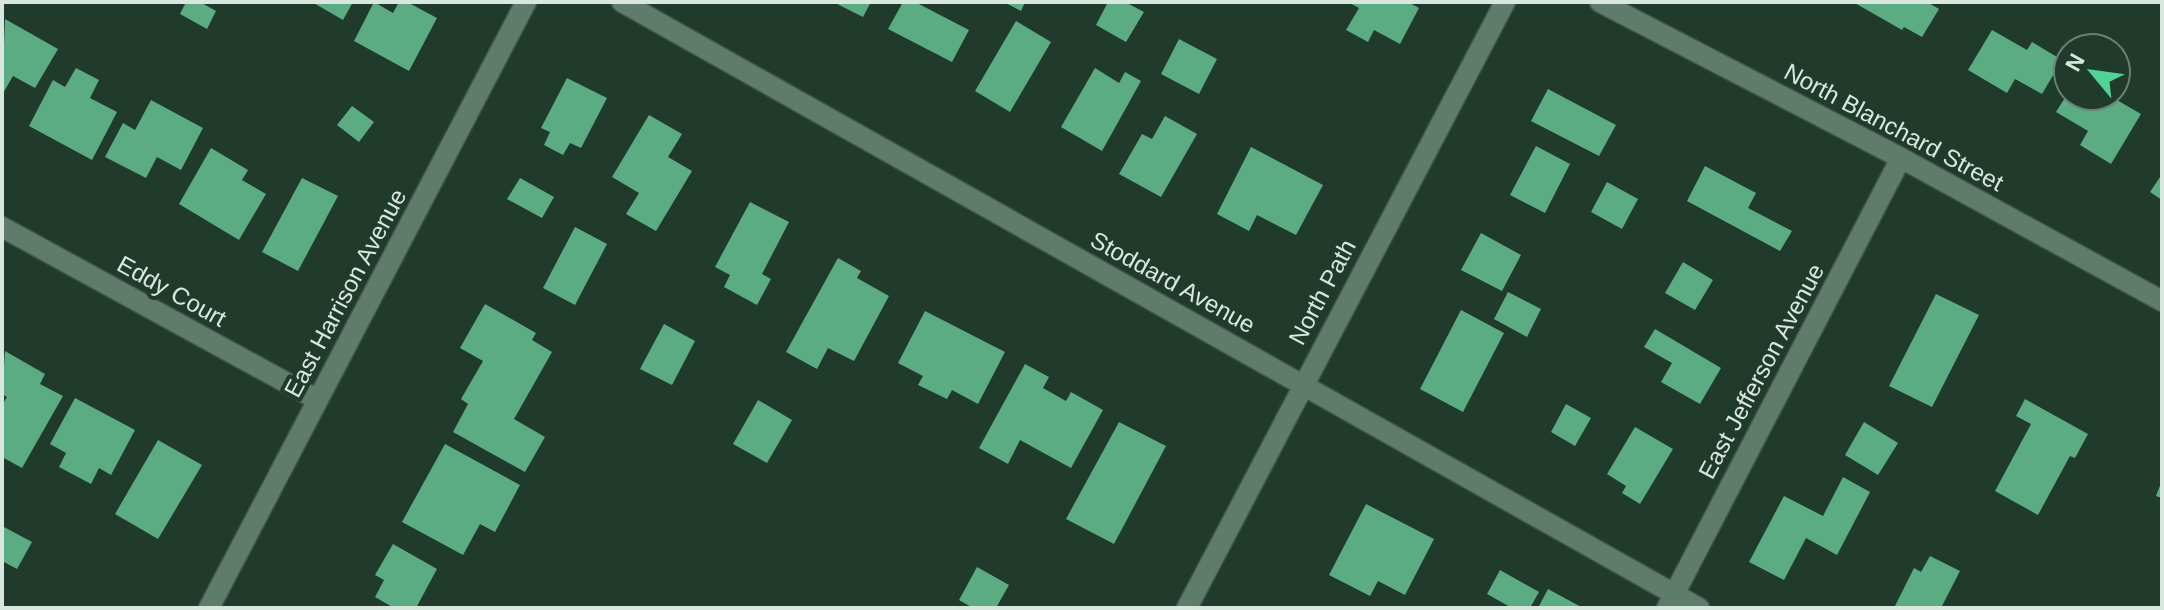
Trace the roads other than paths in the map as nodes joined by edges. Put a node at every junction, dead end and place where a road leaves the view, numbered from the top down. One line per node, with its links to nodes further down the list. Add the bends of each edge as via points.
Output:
1 (526, 2): 9 (street, East Harrison Avenue)
2 (622, 2): 8 (street, Stoddard Avenue)
3 (1505, 2): 8 (street, North Path)
4 (1600, 2): 5 (street, North Blanchard Street)
5 (1901, 158): 7 (street, North Blanchard Street); 10 (street, East Jefferson Avenue)
6 (2, 227): 9 (street, Eddy Court)
7 (2162, 301)
8 (1302, 385): 10 (street, Stoddard Avenue); 12 (street, North Path)
9 (318, 400): 11 (street, East Harrison Avenue)
10 (1670, 601): 13 (street, Stoddard Avenue)
11 (209, 608)
12 (1187, 608)
13 (1699, 608)

